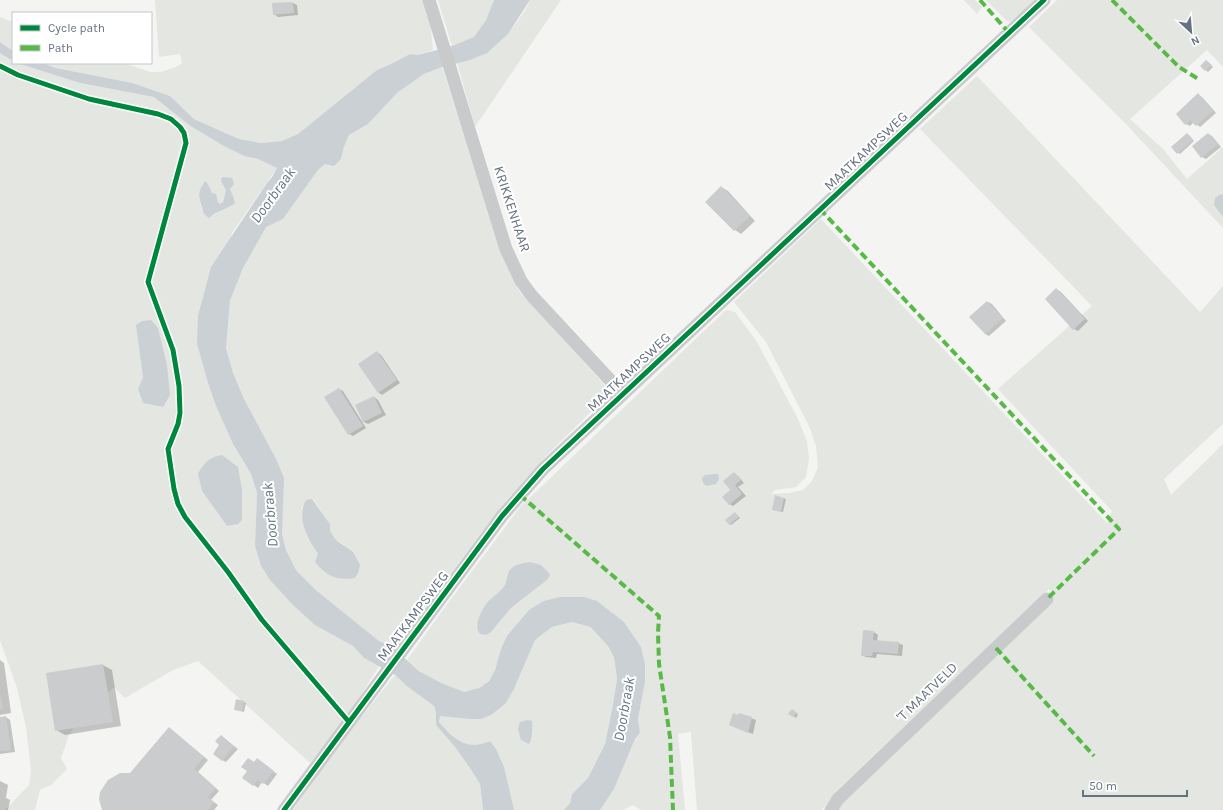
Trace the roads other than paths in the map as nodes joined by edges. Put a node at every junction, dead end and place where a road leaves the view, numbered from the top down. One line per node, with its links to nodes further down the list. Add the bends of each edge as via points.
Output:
1 (429, 0): 3 (street, KRIKKENHAAR, via 506,249 520,281)
2 (1044, 0): 3 (street, MAATKAMPSWEG)
3 (623, 394): 5 (street, MAATKAMPSWEG, via 543,469 502,516)
4 (1047, 599): 6 (street, 'T MAATVELD, via 844,794)
5 (284, 810)
6 (831, 810)

